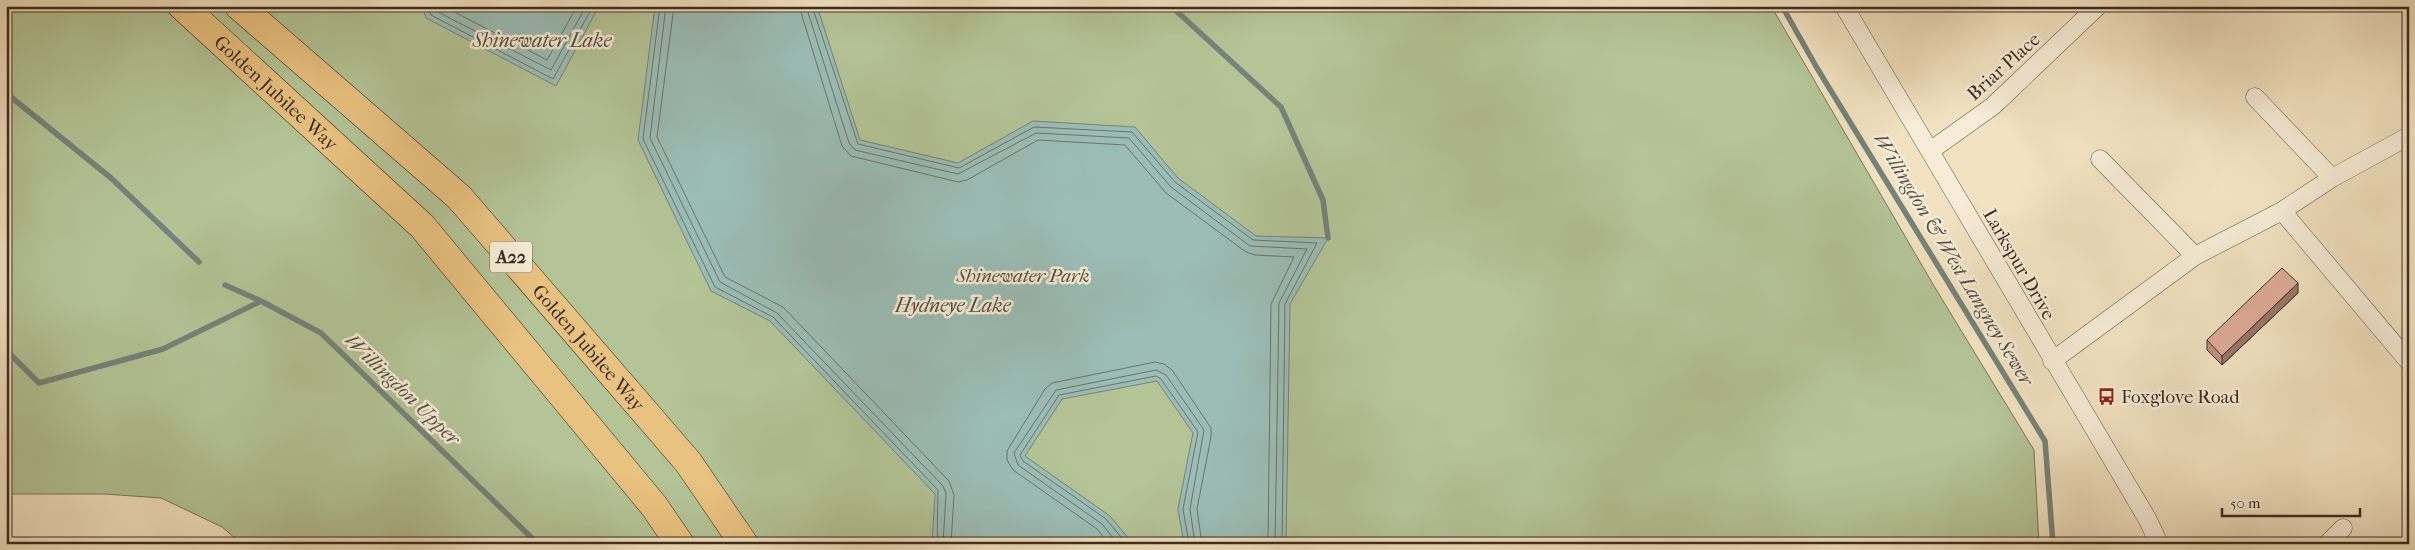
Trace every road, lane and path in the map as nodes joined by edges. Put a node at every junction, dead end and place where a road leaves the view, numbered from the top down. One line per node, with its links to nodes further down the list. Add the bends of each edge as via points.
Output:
1 (182, 6): 15 (highway, Golden Jubilee Way / A22, via 422,226 654,506)
2 (239, 6): 16 (highway, Golden Jubilee Way / A22, via 459,197 688,462)
3 (1844, 6): 7 (street, Larkspur Drive)
4 (2098, 6): 7 (street, Briar Place, via 1993,106)
5 (2256, 96): 9 (street)
6 (2409, 136): 9 (street)
7 (1930, 151): 12 (street, Larkspur Drive)
8 (2100, 159): 11 (street)
9 (2332, 178): 10 (street)
10 (2282, 211): 11 (street); 13 (street)
11 (2196, 256): 12 (street)
12 (2052, 361): 17 (street, Larkspur Drive, via 2148,520)
13 (2409, 362)
14 (2343, 528): 18 (street)
15 (680, 544)
16 (744, 544)
17 (2159, 544)
18 (2326, 544)

